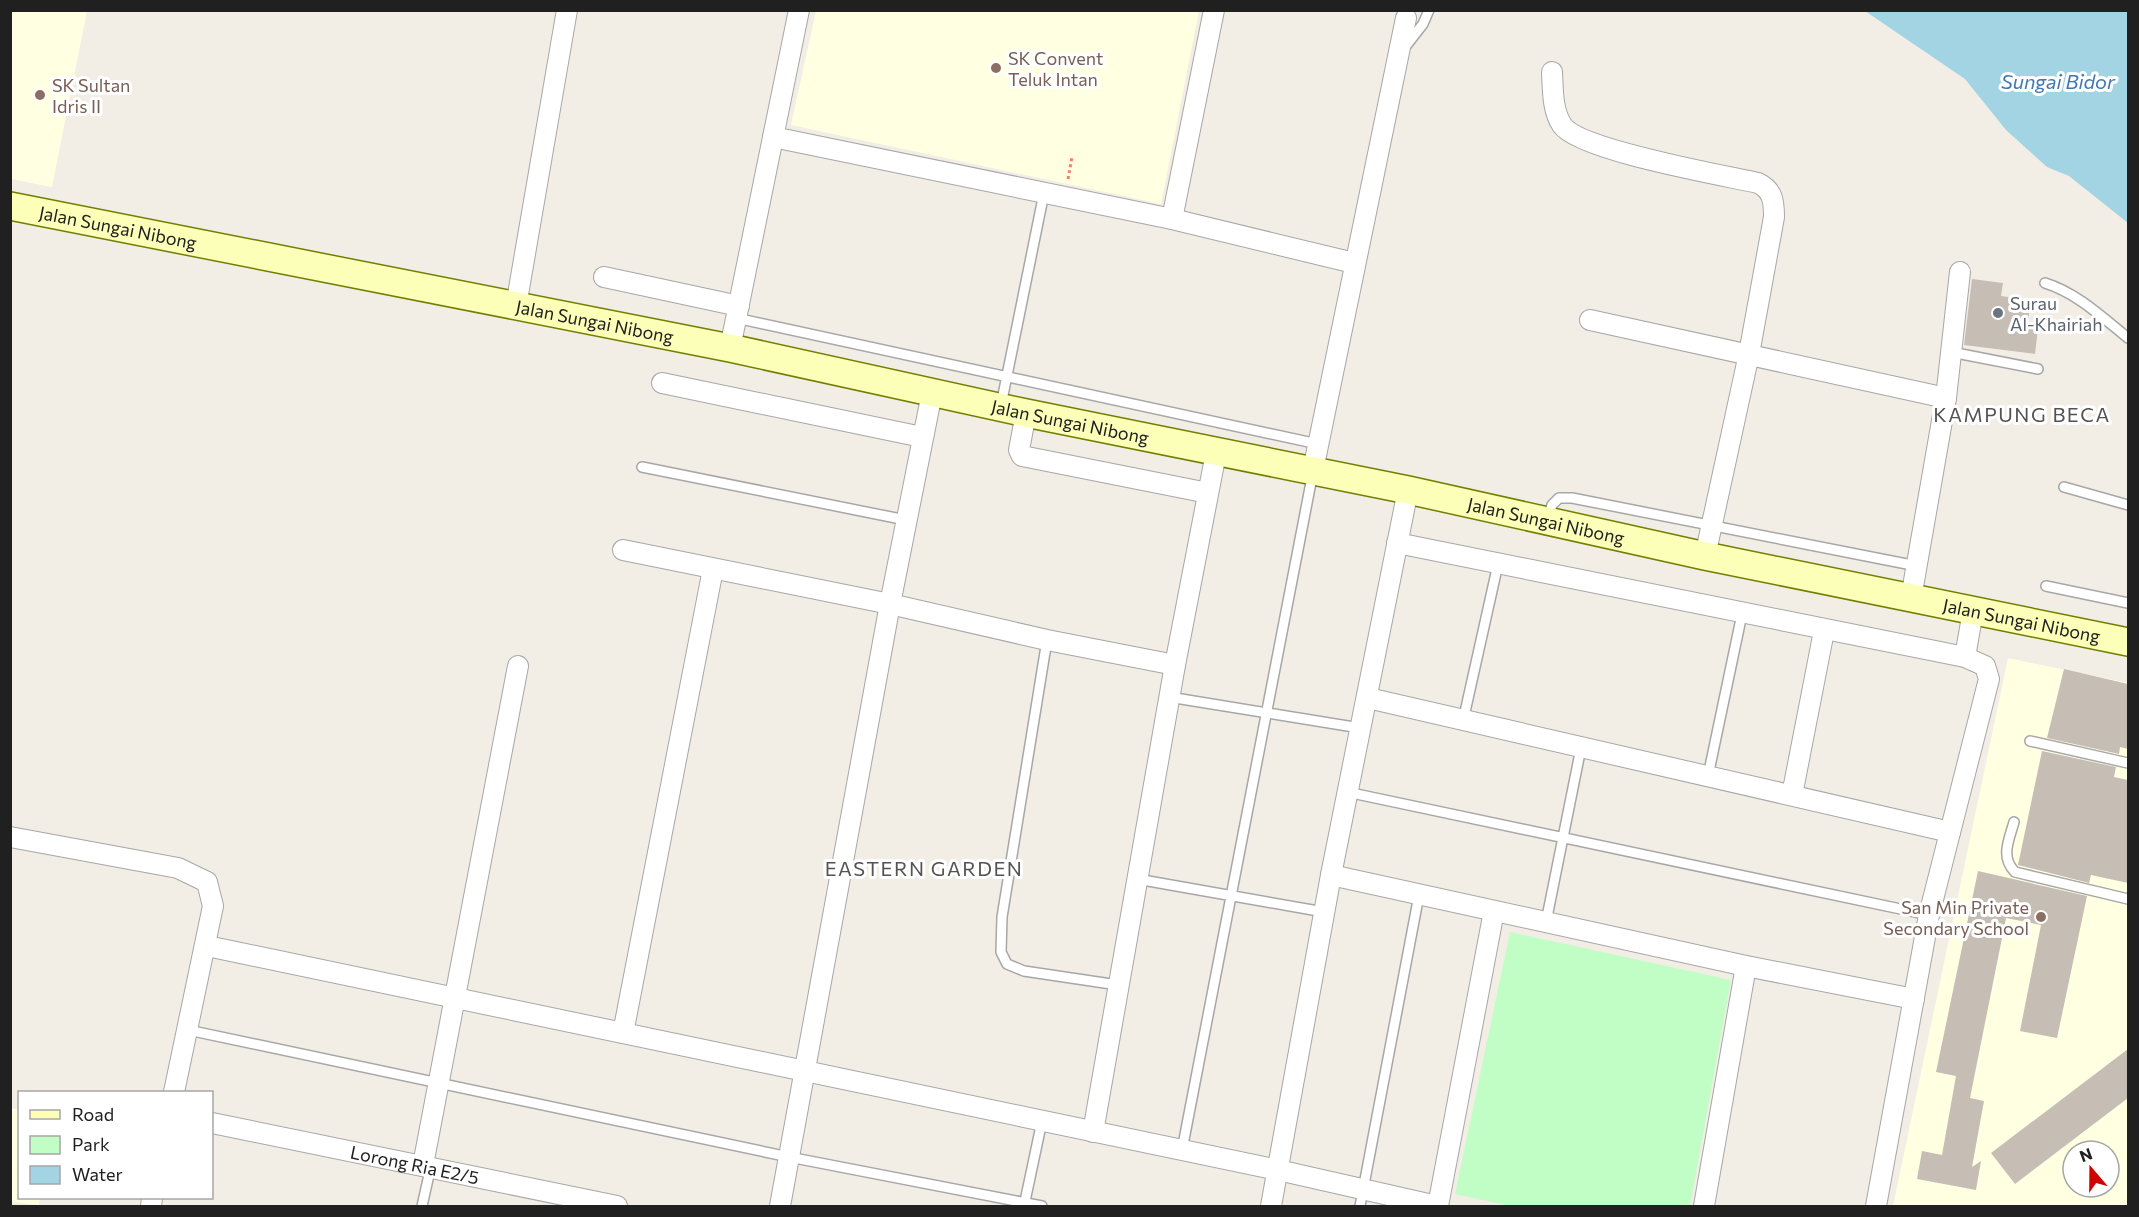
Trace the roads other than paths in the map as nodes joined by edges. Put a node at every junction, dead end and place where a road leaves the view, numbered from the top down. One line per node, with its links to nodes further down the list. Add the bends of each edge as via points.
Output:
1 (567, 10): 16 (street)
2 (799, 10): 8 (street)
3 (1214, 10): 11 (street)
4 (1429, 10): 6 (lane, via 1424,24)
5 (1406, 18): 6 (street)
6 (1398, 56): 12 (street)
7 (1552, 72): 22 (street, via 1554,104 1562,125 1573,137 1758,183 1769,192 1774,217)
8 (773, 137): 9 (street); 17 (street)
9 (1044, 193): 11 (street); 24 (lane)
10 (10, 206): 16 (street, Jalan Sungai Nibong)
11 (1172, 219): 12 (street)
12 (1354, 263): 31 (street)
13 (1960, 272): 21 (street)
14 (604, 277): 17 (street)
15 (2045, 283): 19 (lane, via 2080,300)
16 (516, 306): 20 (street, Jalan Sungai Nibong)
17 (737, 312): 20 (street); 24 (lane)
18 (1590, 320): 22 (street)
19 (2128, 338)
20 (730, 348): 26 (street, Jalan Sungai Nibong)
21 (1951, 352): 23 (lane); 27 (street)
22 (1749, 354): 27 (street); 41 (street)
23 (2038, 369)
24 (1006, 377): 28 (lane); 31 (lane)
25 (662, 383): 30 (street)
26 (932, 393): 28 (street, Jalan Sungai Nibong); 30 (street)
27 (1946, 398): 46 (street)
28 (1000, 408): 29 (street, Jalan Sungai Nibong)
29 (1026, 413): 32 (street, Jalan Sungai Nibong); 37 (street, via 1019,450 1022,456)
30 (922, 436): 39 (street)
31 (1318, 444): 34 (street)
32 (1216, 453): 34 (street, Jalan Sungai Nibong); 37 (street)
33 (642, 467): 39 (lane)
34 (1313, 470): 36 (street, Jalan Sungai Nibong); 62 (lane)
35 (2064, 487): 38 (lane)
36 (1408, 490): 40 (street, Jalan Sungai Nibong); 42 (street)
37 (1208, 493): 58 (street)
38 (2128, 505)
39 (906, 520): 51 (street)
40 (1547, 521): 41 (lane, via 1559,498 1572,498); 44 (street, Jalan Sungai Nibong)
41 (1711, 526): 44 (street); 46 (lane)
42 (1397, 543): 45 (street); 61 (street)
43 (623, 550): 47 (street)
44 (1705, 556): 49 (street, Jalan Sungai Nibong)
45 (1498, 564): 53 (street); 63 (lane)
46 (1917, 566): 49 (street)
47 (713, 569): 51 (street); 90 (street)
48 (2046, 586): 50 (lane)
49 (1911, 598): 52 (street, Jalan Sungai Nibong)
50 (2128, 603)
51 (890, 604): 55 (street); 91 (street)
52 (1973, 610): 56 (street, Jalan Sungai Nibong); 57 (street)
53 (1742, 614): 54 (street); 68 (lane)
54 (1824, 631): 57 (street); 70 (street)
55 (1047, 640): 58 (street); 86 (lane, via 1002,917 1001,952 1007,964 1024,971)
56 (2128, 642)
57 (1965, 657): 72 (street, via 1985,666 1989,679)
58 (1175, 665): 60 (street)
59 (518, 666): 87 (street)
60 (1169, 697): 62 (lane); 76 (street)
61 (1368, 698): 63 (street); 64 (street)
62 (1266, 713): 64 (lane); 78 (lane)
63 (1463, 721): 66 (street)
64 (1360, 728): 69 (street)
65 (2030, 741): 67 (lane)
66 (1581, 748): 68 (street); 73 (lane)
67 (2128, 763)
68 (1708, 776): 70 (street)
69 (1347, 792): 73 (lane); 75 (street)
70 (1792, 795): 72 (street)
71 (2014, 822): 79 (lane, via 2006,853 2015,872)
72 (1950, 832): 82 (street)
73 (1563, 836): 82 (lane); 83 (lane)
74 (10, 837): 84 (street, via 178,868 207,882 213,906)
75 (1331, 875): 77 (street); 81 (street)
76 (1137, 879): 78 (lane); 86 (street)
77 (1419, 895): 80 (street); 101 (lane)
78 (1231, 896): 81 (lane); 97 (lane)
79 (2128, 899)
80 (1494, 911): 83 (street); 108 (street)
81 (1324, 912): 100 (street)
82 (1929, 915): 88 (street)
83 (1546, 923): 85 (street)
84 (207, 946): 87 (street); 89 (street)
85 (1746, 966): 88 (street); 109 (street)
86 (1118, 985): 96 (street)
87 (455, 999): 90 (street); 92 (street)
88 (1914, 999): 110 (street)
89 (188, 1030): 92 (lane); 93 (street)
90 (623, 1033): 91 (street)
91 (804, 1073): 94 (street); 98 (street)
92 (439, 1084): 98 (lane); 99 (street)
93 (174, 1091)
94 (1042, 1121): 96 (street); 102 (lane)
95 (213, 1123): 99 (street, Lorong Ria E2/5)
96 (1093, 1132): 97 (street)
97 (1182, 1150): 100 (street)
98 (789, 1157): 102 (lane); 105 (street)
99 (427, 1166): 103 (lane); 104 (street, Lorong Ria E2/5)
100 (1278, 1170): 101 (street); 107 (street)
101 (1361, 1198): 108 (street)
102 (1024, 1205): 106 (lane)
103 (422, 1206)
104 (617, 1206)
105 (780, 1206)
106 (1042, 1206)
107 (1271, 1206)
108 (1438, 1206)
109 (1704, 1206)
110 (1875, 1206)

